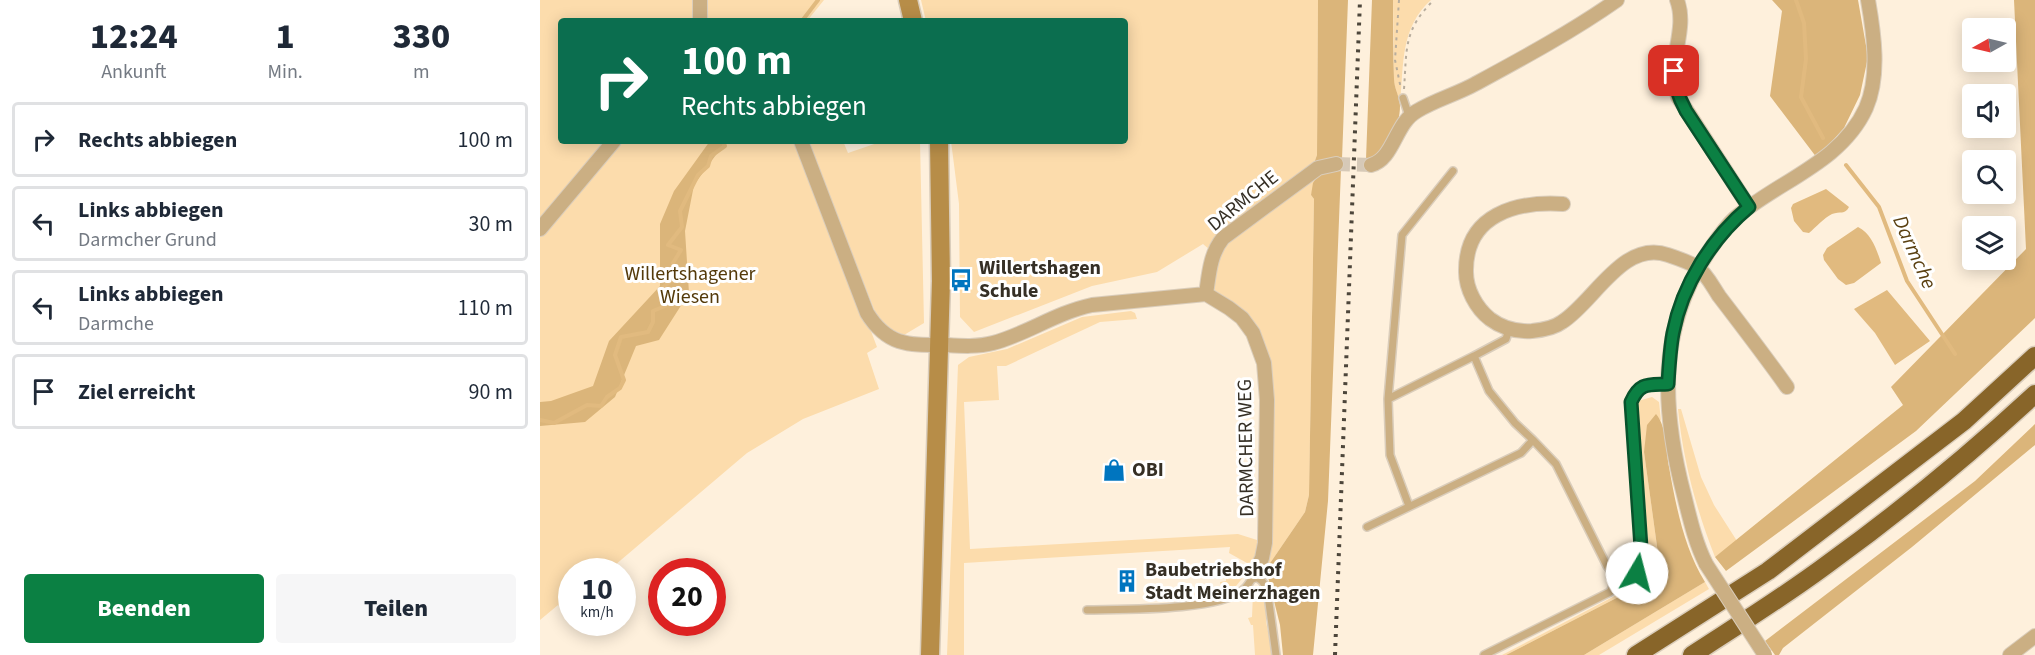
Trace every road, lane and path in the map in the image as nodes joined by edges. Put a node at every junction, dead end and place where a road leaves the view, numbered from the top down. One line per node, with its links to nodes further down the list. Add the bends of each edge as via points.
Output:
1 (700, 0): 7 (street)
2 (1399, 0): 8 (path, via 1395,60)
3 (1434, 0): 8 (path, via 1418,18 1408,39)
4 (1617, 0): 9 (street, via 1474,84)
5 (1677, 0): 17 (street, via 1681,18 1674,81 1678,97)
6 (1868, 0): 17 (street, via 1874,71 1866,106 1855,126 1826,158)
7 (700, 18)
8 (1403, 98): 9 (lane)
9 (1409, 116): 14 (street, via 1382,160)
10 (611, 144): 18 (street)
11 (802, 144): 22 (street, via 876,328 907,344)
12 (939, 144): 22 (main road)
13 (1336, 164): 20 (street, DARMCHE, via 1318,168 1223,238 1210,262)
14 (1371, 165)
15 (1453, 171): 28 (lane, via 1402,235)
16 (1563, 204): 21 (street, via 1516,206 1498,213 1483,225 1472,242 1466,271 1469,291 1480,310)
17 (1749, 207): 19 (street, via 1720,234)
18 (540, 229)
19 (1698, 268): 21 (street, via 1664,254 1642,254 1623,263 1561,324 1526,332); 25 (street, via 1676,320); 26 (street)
20 (1206, 294): 22 (street, via 1092,304 991,344); 32 (street, DARMCHER WEG, via 1242,318 1253,333 1264,363 1266,524 1262,558)
21 (1509, 329): 23 (lane, via 1506,339)
22 (940, 345): 36 (main road)
23 (1474, 356): 28 (lane); 29 (lane, via 1489,391)
24 (2035, 356): 39 (highway, via 1964,421 1768,571)
25 (1668, 384): 33 (lane, via 1642,386 1631,402 1642,562 1637,573); 41 (street, bridge, via 1669,423 1677,469 1696,543)
26 (1787, 387)
27 (2035, 394): 40 (highway, via 1876,528)
28 (1388, 399): 30 (lane, via 1390,454)
29 (1533, 440): 30 (lane, via 1521,453); 33 (lane, via 1556,464 1607,566)
30 (1409, 506): 31 (lane)
31 (1367, 527)
32 (1254, 575): 34 (lane, via 1244,590 1200,605); 37 (lane, via 1262,581 1269,599)
33 (1617, 578): 38 (lane, via 1610,592)
34 (1087, 610)
35 (2035, 636): 42 (street)
36 (930, 655)
37 (1276, 655)
38 (1484, 655)
39 (1636, 655)
40 (1692, 655)
41 (1765, 655)
42 (2010, 655)

